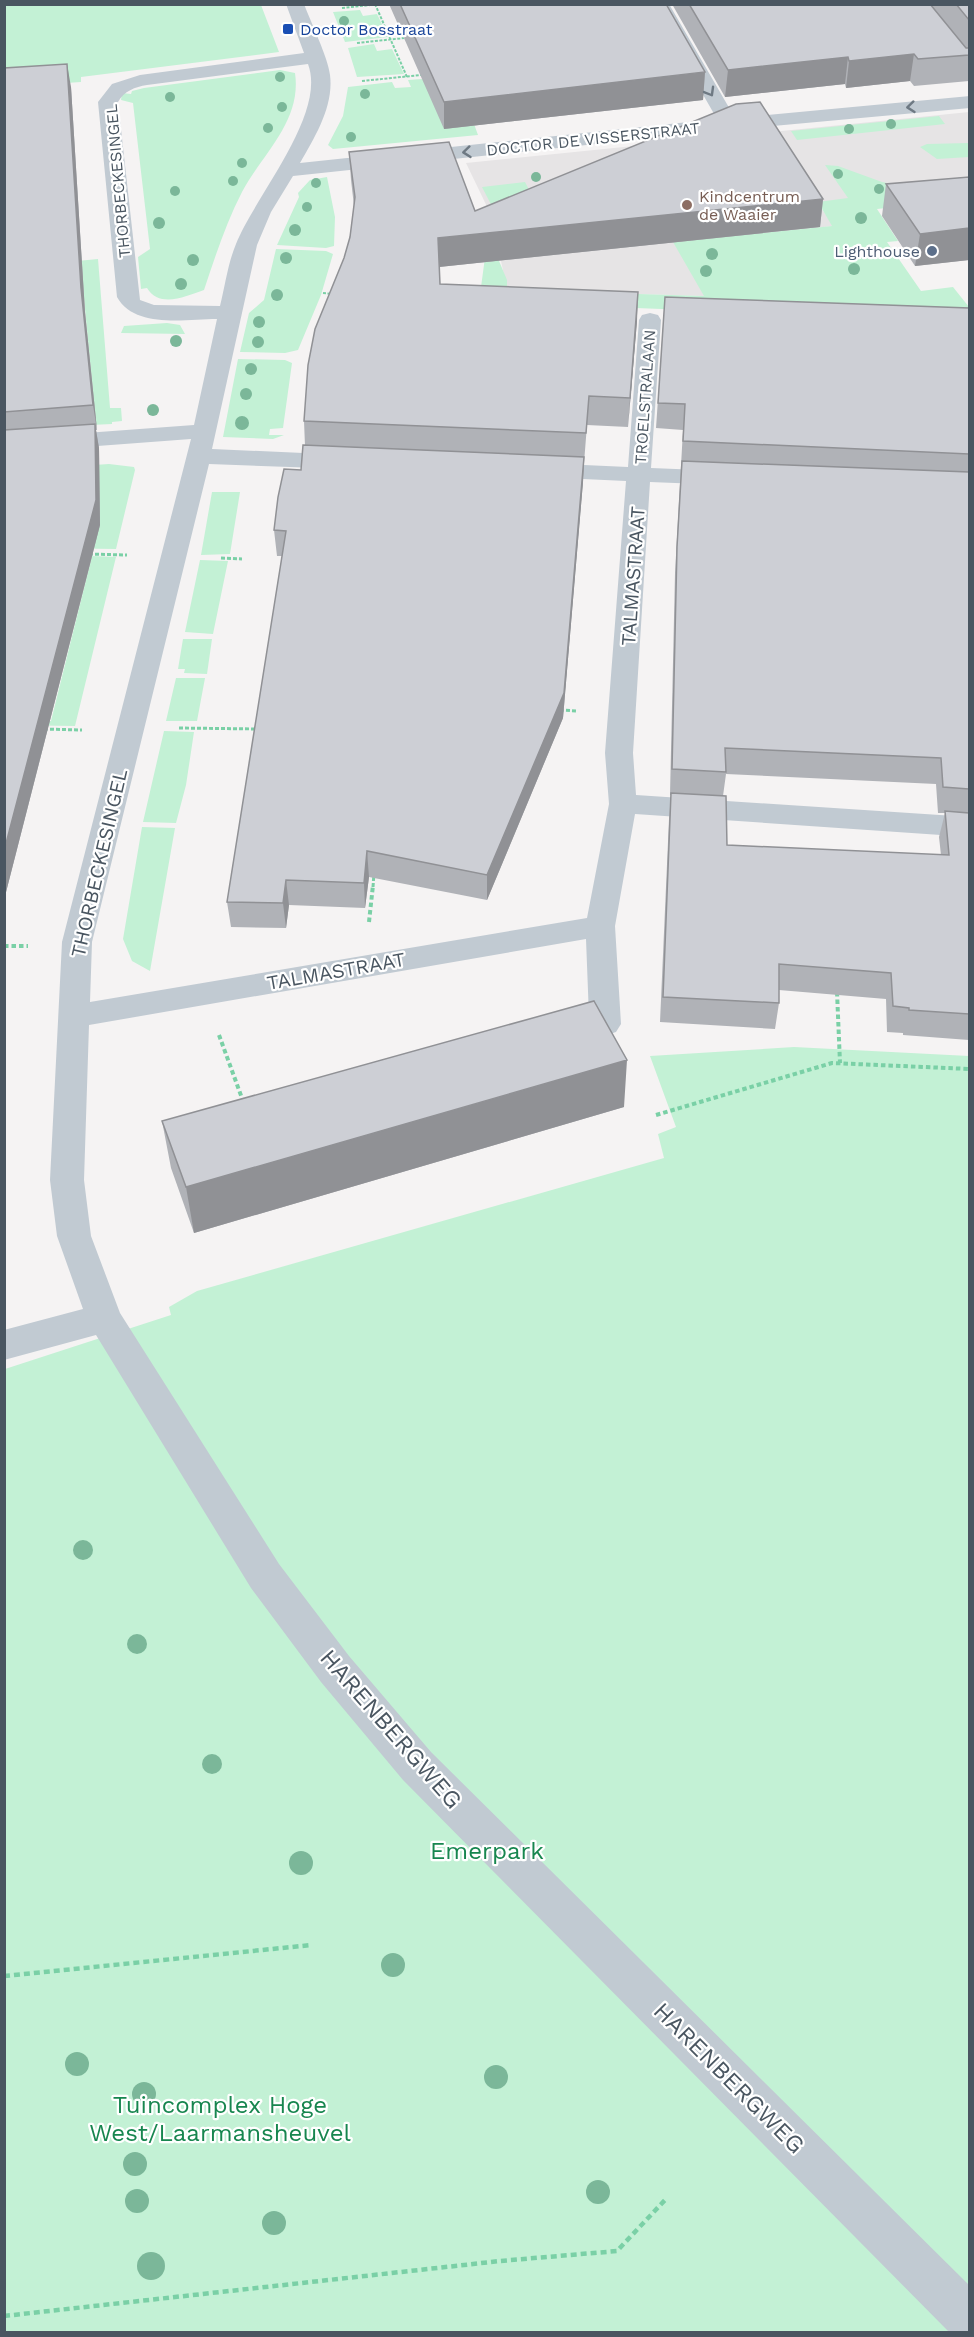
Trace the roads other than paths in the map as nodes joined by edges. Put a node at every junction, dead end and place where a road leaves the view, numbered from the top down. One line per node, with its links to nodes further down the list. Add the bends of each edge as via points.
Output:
1 (294, 4): 3 (street, THORBECKESINGEL)
2 (660, 4): 5 (street, one-way to 5)
3 (315, 57): 6 (street, THORBECKESINGEL, via 321,73 318,106); 7 (street, THORBECKESINGEL, via 140,80 117,88 108,102 128,297 132,304 150,312)
4 (969, 102): 5 (street, DOCTOR DE VISSERSTRAAT, one-way to 5)
5 (729, 124): 6 (street, DOCTOR DE VISSERSTRAAT, one-way to 6)
6 (288, 170): 7 (street, THORBECKESINGEL, via 261,212 246,245)
7 (229, 313): 9 (street, THORBECKESINGEL)
8 (650, 320): 13 (street, TROELSTRALAAN)
9 (202, 444): 10 (street); 11 (street); 18 (street, THORBECKESINGEL, via 76,947)
10 (4, 446)
11 (371, 463)
12 (523, 470): 13 (street, TROELSTRALAAN)
13 (640, 474): 14 (street, TROELSTRALAAN); 15 (street, TALMASTRAAT, via 619,753)
14 (746, 479)
15 (623, 804): 16 (street); 17 (street, TALMASTRAAT)
16 (969, 826)
17 (600, 926): 18 (street, TALMASTRAAT); 19 (street, TALMASTRAAT, via 605,1024)
18 (73, 1016): 20 (street, THORBECKESINGEL, via 67,1180 74,1236)
19 (538, 1043)
20 (104, 1318): 21 (street); 22 (street, HARENBERGWEG, via 265,1576 335,1669 417,1766)
21 (4, 1345)
22 (969, 2320)

